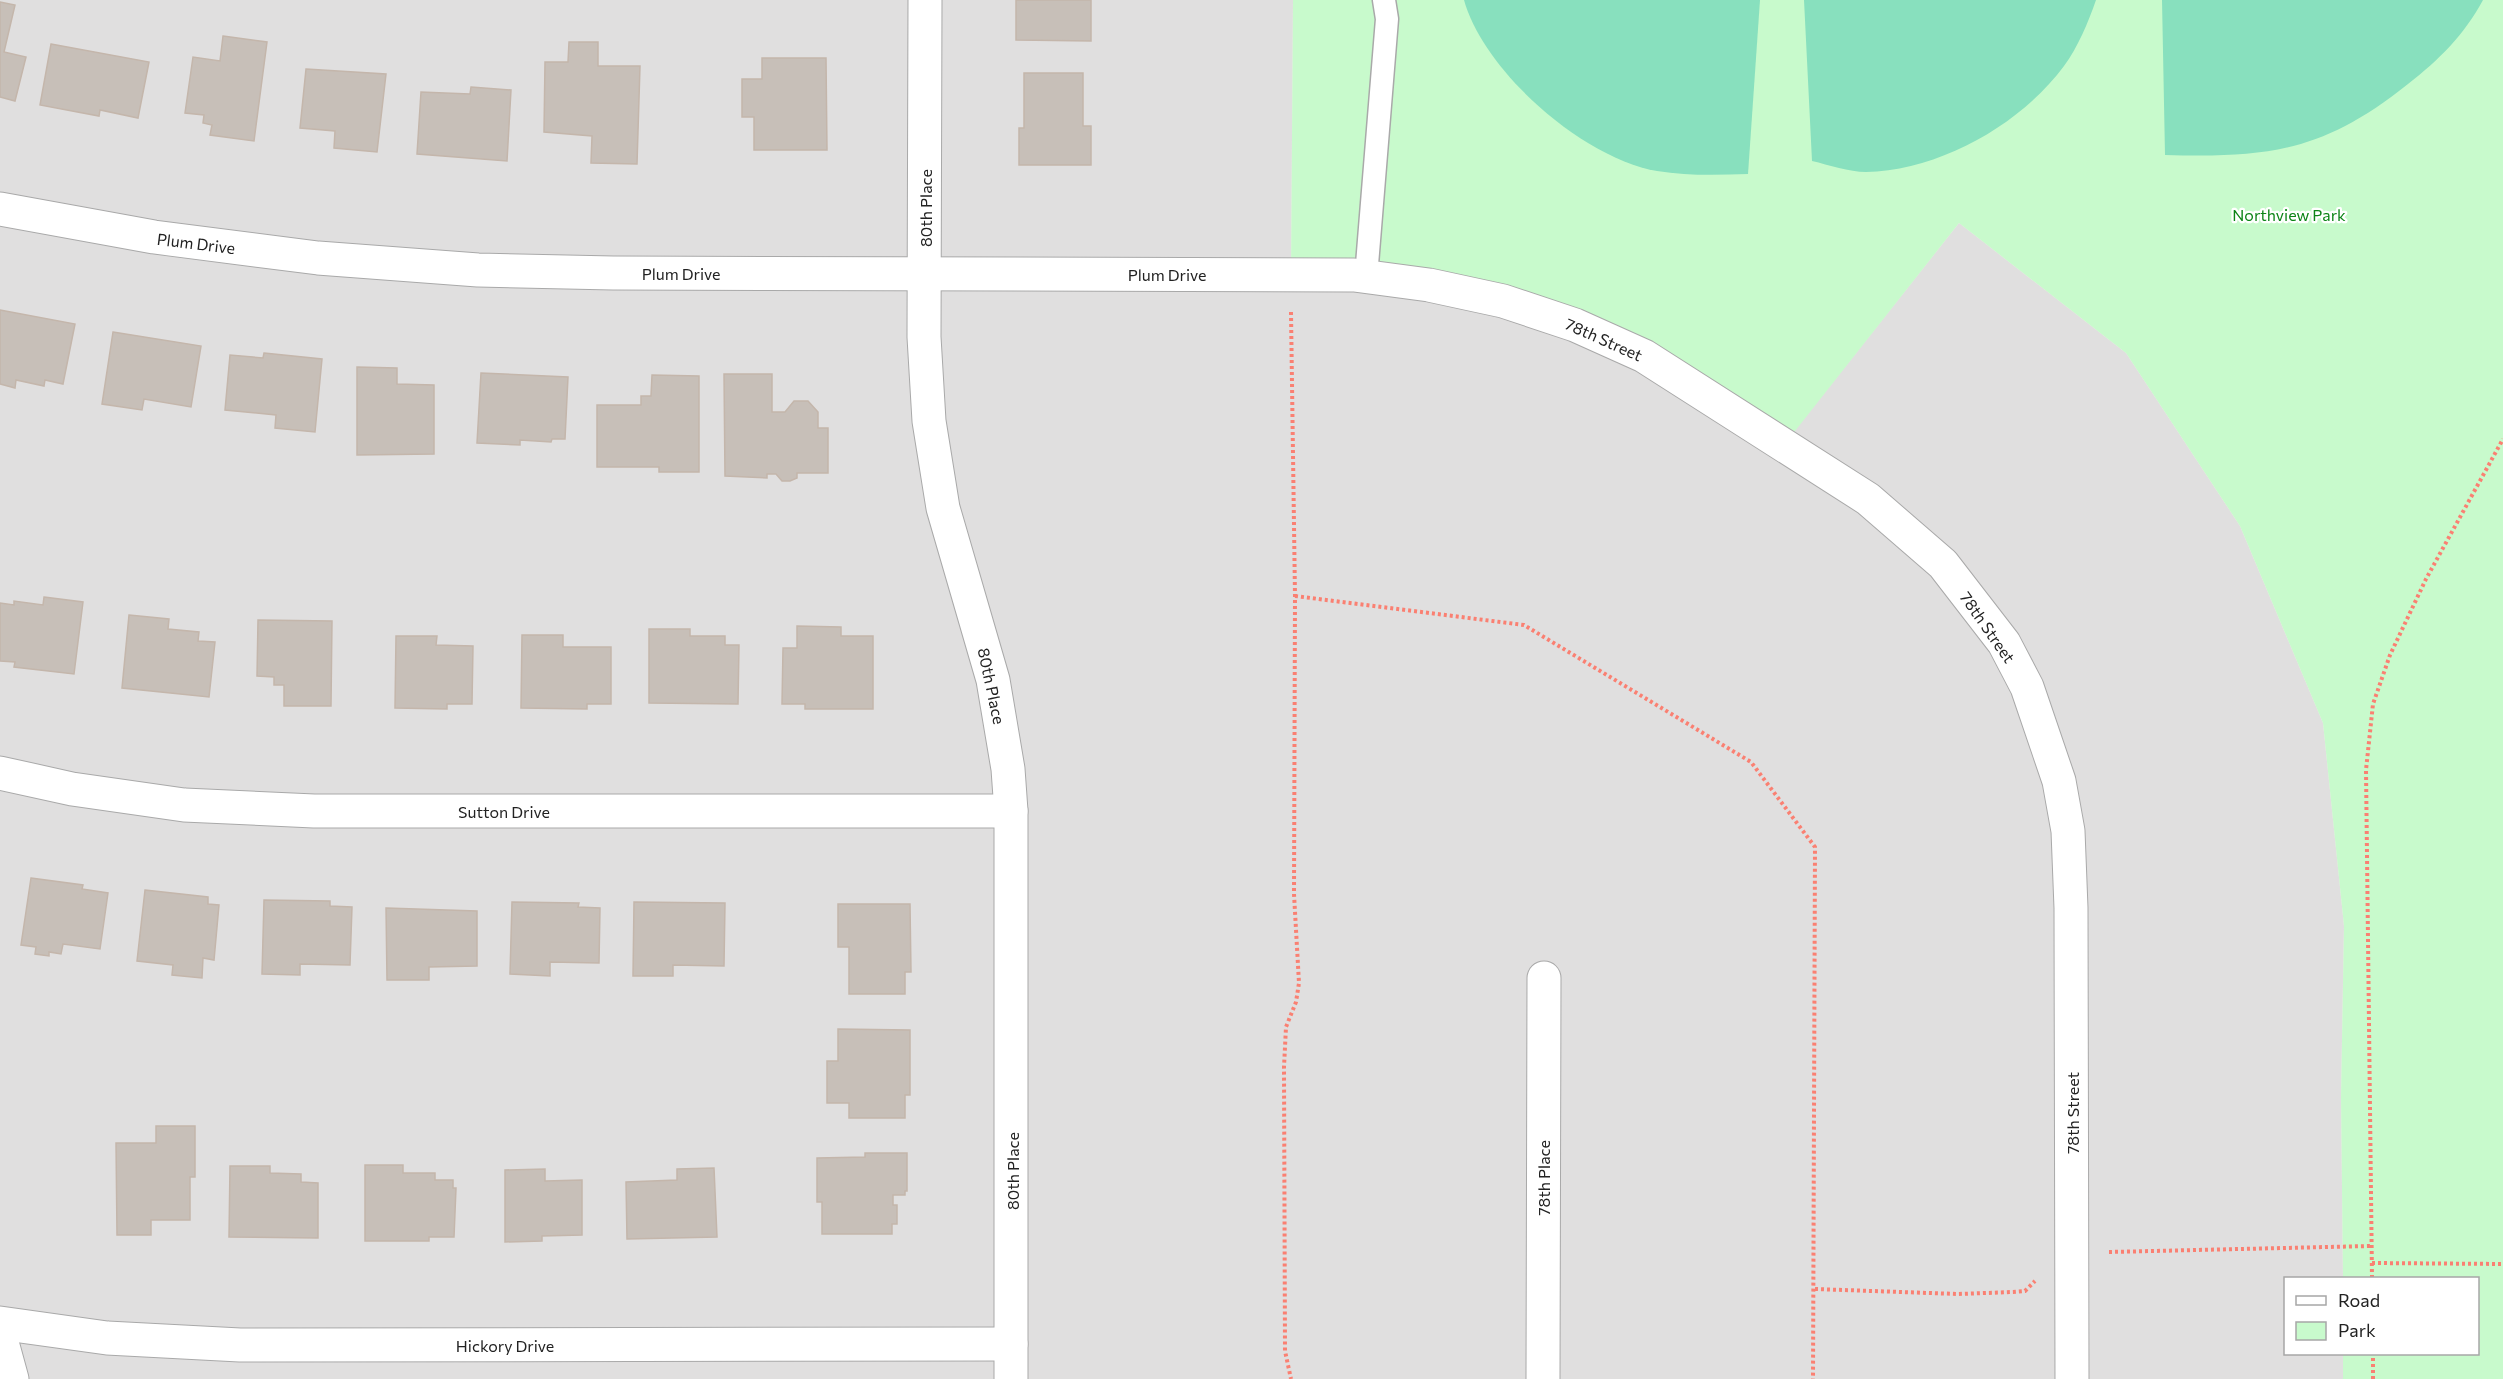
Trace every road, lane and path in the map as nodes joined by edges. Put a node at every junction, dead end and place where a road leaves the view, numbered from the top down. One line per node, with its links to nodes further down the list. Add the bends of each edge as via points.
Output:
1 (925, 0): 4 (street, 80th Place)
2 (1384, 0): 6 (lane, via 1388,19)
3 (0, 209): 4 (street, Plum Drive, via 154,237 271,252 478,270)
4 (924, 274): 5 (street, Plum Drive); 10 (street, 80th Place, via 929,421 944,508 993,680)
5 (1291, 276): 6 (street, Plum Drive); 8 (path)
6 (1366, 278): 15 (street, 78th Street, via 1429,285 1503,301 1575,325 1644,356 1869,499 1943,564 2004,643 2027,687 2059,781 2068,831)
7 (2503, 439): 12 (path, via 2426,579 2390,655 2373,704 2367,770)
8 (1295, 596): 17 (path, via 1524,625 1751,762 1815,847); 24 (path, via 1294,894 1299,983 1286,1027 1284,1115 1285,1351)
9 (0, 773): 10 (street, Sutton Drive, via 72,789 184,805 314,811)
10 (1011, 811): 20 (street, 80th Place)
11 (1544, 978): 25 (street, 78th Place)
12 (2371, 1246): 13 (path); 15 (path)
13 (2372, 1263): 14 (path); 16 (path)
14 (2503, 1264)
15 (2072, 1266): 17 (path, via 2036,1280 2025,1290 2013,1292); 27 (street, 78th Street)
16 (2372, 1277)
17 (1815, 1289): 26 (path)
18 (0, 1323): 20 (street, Hickory Drive, via 107,1338 240,1345)
19 (0, 1335): 22 (street)
20 (1011, 1344): 23 (street, 80th Place)
21 (2373, 1355): 28 (path)
22 (12, 1379)
23 (1011, 1379)
24 (1291, 1379)
25 (1543, 1379)
26 (1813, 1379)
27 (2072, 1379)
28 (2373, 1379)

